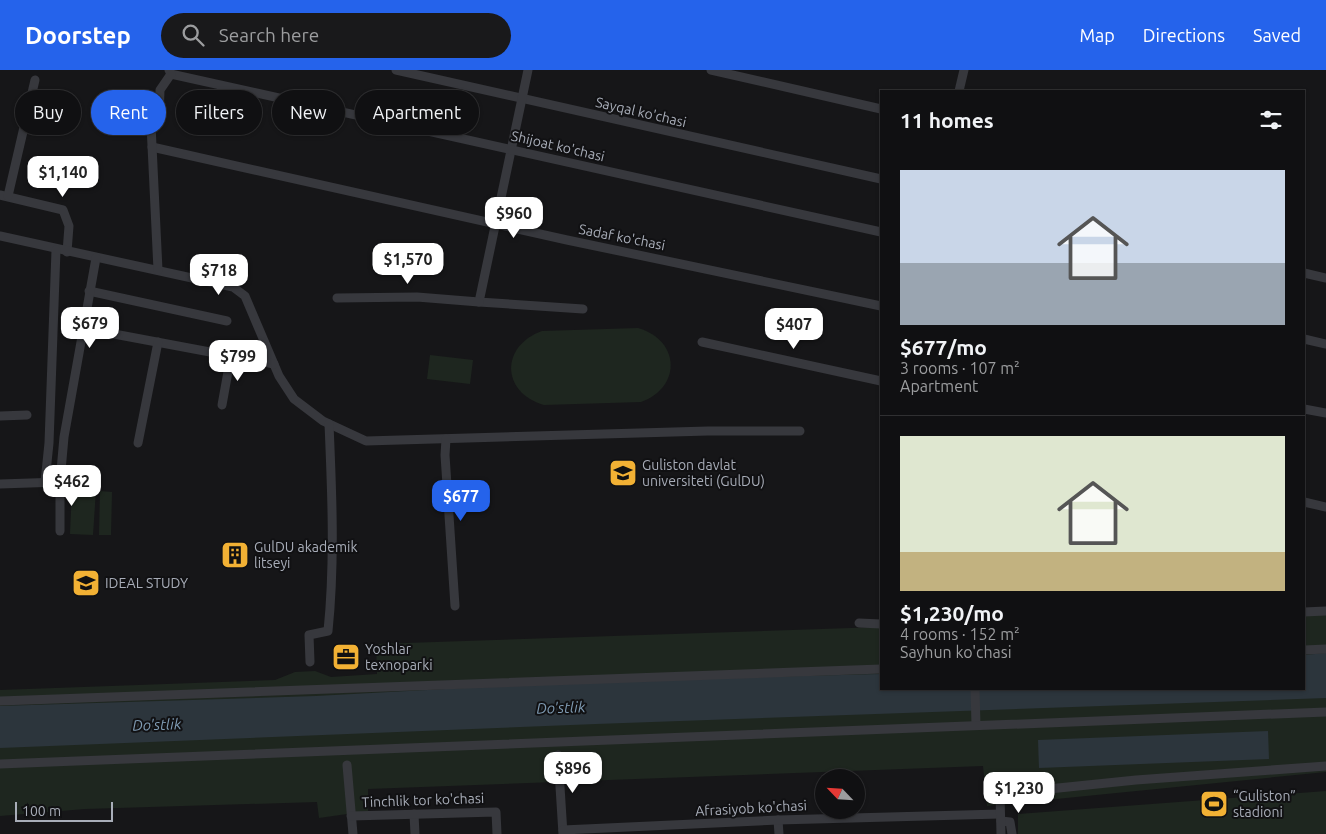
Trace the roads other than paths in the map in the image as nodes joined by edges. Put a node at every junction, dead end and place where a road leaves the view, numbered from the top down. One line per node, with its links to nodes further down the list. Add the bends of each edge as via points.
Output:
1 (396, 70): 8 (street, Sayqal ko'chasi)
2 (528, 70): 8 (street)
3 (711, 70): 9 (street)
4 (964, 70): 7 (street)
5 (170, 72): 10 (street, via 160,90 159,119 151,125); 11 (street, Shijoat ko'chasi)
6 (35, 80): 13 (street)
7 (959, 90)
8 (521, 99): 11 (street); 12 (street, Sayqal ko'chasi)
9 (880, 109)
10 (152, 147): 14 (street, Sadaf ko'chasi); 20 (street)
11 (511, 149): 14 (street); 15 (street, Shijoat ko'chasi)
12 (880, 179)
13 (4, 196): 18 (street, via 63,210 69,226)
14 (495, 223): 25 (street); 26 (street, Sadaf ko'chasi)
15 (880, 232)
16 (0, 236): 17 (street)
17 (56, 250): 18 (street); 46 (street)
18 (67, 252): 19 (street)
19 (96, 258): 20 (street); 23 (street)
20 (158, 270): 35 (street, via 233,287 245,296)
21 (1305, 273): 22 (street)
22 (1326, 278)
23 (89, 291): 28 (street); 29 (street)
24 (337, 298): 25 (street, via 416,297)
25 (479, 302): 27 (street)
26 (880, 306)
27 (583, 309)
28 (227, 321)
29 (82, 328): 31 (street); 47 (street)
30 (1305, 339): 33 (street)
31 (158, 342): 34 (street); 45 (street)
32 (702, 342): 36 (street)
33 (1326, 344)
34 (231, 356): 35 (street); 37 (street)
35 (274, 364): 42 (street, via 294,399)
36 (880, 381)
37 (222, 405)
38 (1305, 408): 39 (street)
39 (1326, 413)
40 (0, 416): 41 (street)
41 (27, 416)
42 (329, 424): 44 (street, via 366,441); 59 (street, via 332,504 330,611 328,631 309,635)
43 (800, 431): 44 (street)
44 (446, 439): 52 (street)
45 (138, 443)
46 (45, 482): 47 (street); 48 (street)
47 (60, 482): 51 (street)
48 (0, 484)
49 (1305, 502): 50 (street)
50 (1326, 507)
51 (60, 532)
52 (455, 606)
53 (1326, 611): 54 (street)
54 (1305, 612)
55 (858, 624): 56 (street)
56 (880, 624)
57 (1326, 649): 58 (street)
58 (1305, 650)
59 (310, 662)
60 (880, 669): 62 (street)
61 (976, 690): 64 (street)
62 (0, 701)
63 (1326, 712): 64 (street)
64 (976, 725): 66 (street)
65 (558, 754): 73 (street)
66 (0, 764)
67 (347, 765): 70 (street)
68 (1326, 766): 71 (street, via 1000,794)
69 (414, 814): 70 (street, Tinchlik tor ko'chasi); 75 (street); 76 (street, Tinchlik tor ko'chasi, via 496,812)
70 (351, 816): 74 (street)
71 (1000, 818): 72 (street, Afrasiyob ko'chasi); 78 (street); 79 (street, via 1010,822)
72 (778, 820): 73 (street, Afrasiyob ko'chasi); 77 (street)
73 (563, 832)
74 (352, 834)
75 (415, 834)
76 (497, 834)
77 (779, 834)
78 (1001, 834)
79 (1012, 834)

